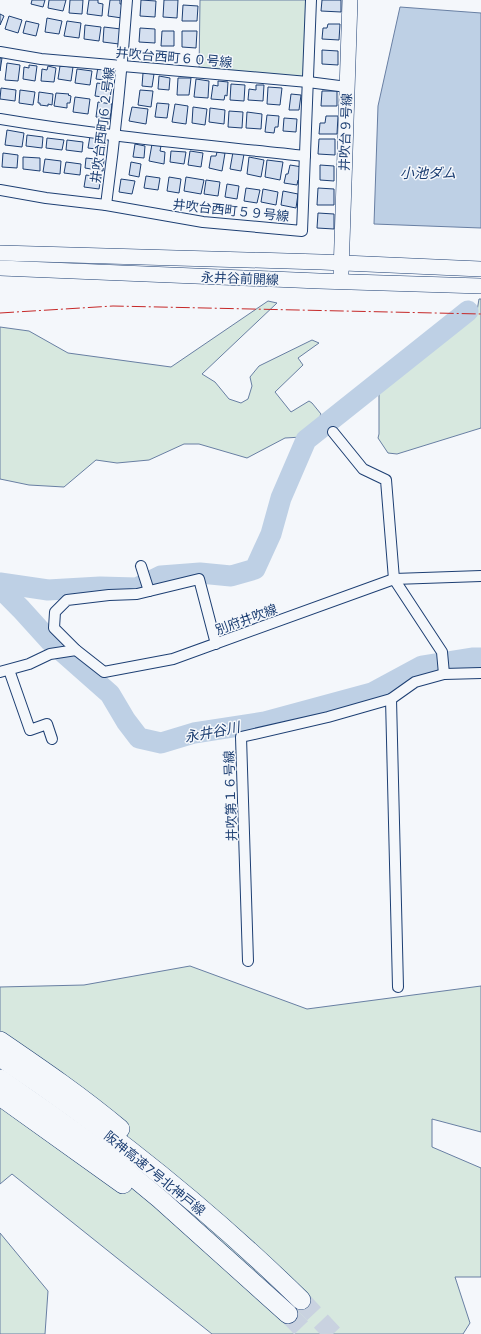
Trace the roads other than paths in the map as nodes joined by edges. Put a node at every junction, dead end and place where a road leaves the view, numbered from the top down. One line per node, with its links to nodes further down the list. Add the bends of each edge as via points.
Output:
1 (127, 0): 5 (street, 井吹台西町６２号線)
2 (311, 0): 6 (street, 井吹台西町５９号線)
3 (350, 0): 7 (street, 井吹台９号線)
4 (0, 52): 5 (street, 井吹台西町６０号線, via 41,59)
5 (123, 66): 6 (street, 井吹台西町６０号線); 9 (street, 井吹台西町６２号線)
6 (308, 82): 7 (street, 井吹台西町６０号線); 10 (street, 井吹台西町５９号線)
7 (347, 87): 14 (street, 井吹台９号線)
8 (0, 119): 9 (street)
9 (115, 136): 10 (street); 12 (street, 井吹台西町６２号線)
10 (305, 156): 12 (street, 井吹台西町５９号線, via 302,231 203,222)
11 (0, 190): 12 (street, 井吹台西町５９号線)
12 (106, 205)
13 (0, 253): 14 (street, 永井谷前開線)
14 (341, 263): 16 (street, 永井谷前開線); 17 (street, 井吹台９号線)
15 (0, 268): 17 (street, 永井谷前開線)
16 (481, 269)
17 (342, 282): 18 (street, 永井谷前開線)
18 (481, 286)
19 (333, 432): 22 (street, via 363,469 386,480)
20 (141, 566): 23 (street)
21 (481, 576): 22 (street, 別府井吹線)
22 (394, 579): 24 (street, 別府井吹線); 27 (street, via 442,652)
23 (147, 585): 24 (street, via 198,579); 25 (street, via 137,594 67,600 55,612 54,628)
24 (216, 644): 25 (street, 別府井吹線, via 173,659 104,672)
25 (76, 650): 26 (street, via 50,654)
26 (4, 671): 30 (street, via 30,730 47,724)
27 (444, 671): 28 (street, 井吹第１６号線); 29 (street, 井吹第１６号線, via 415,682)
28 (481, 673)
29 (391, 699): 31 (street, 井吹第１６号線, via 241,737); 32 (street)
30 (52, 740)
31 (248, 961)
32 (398, 987)
33 (0, 1041): 37 (highway, via 95,1108 136,1142 195,1195)
34 (0, 1057): 37 (highway, 阪神高速7号北神戸線, via 120,1143)
35 (0, 1079): 38 (highway, 阪神高速7号北神戸線, via 108,1156)
36 (0, 1096): 38 (highway)
37 (267, 1267): 39 (highway, 阪神高速7号北神戸線)
38 (253, 1282): 40 (highway, 阪神高速7号北神戸線)
39 (301, 1300)
40 (288, 1314)

